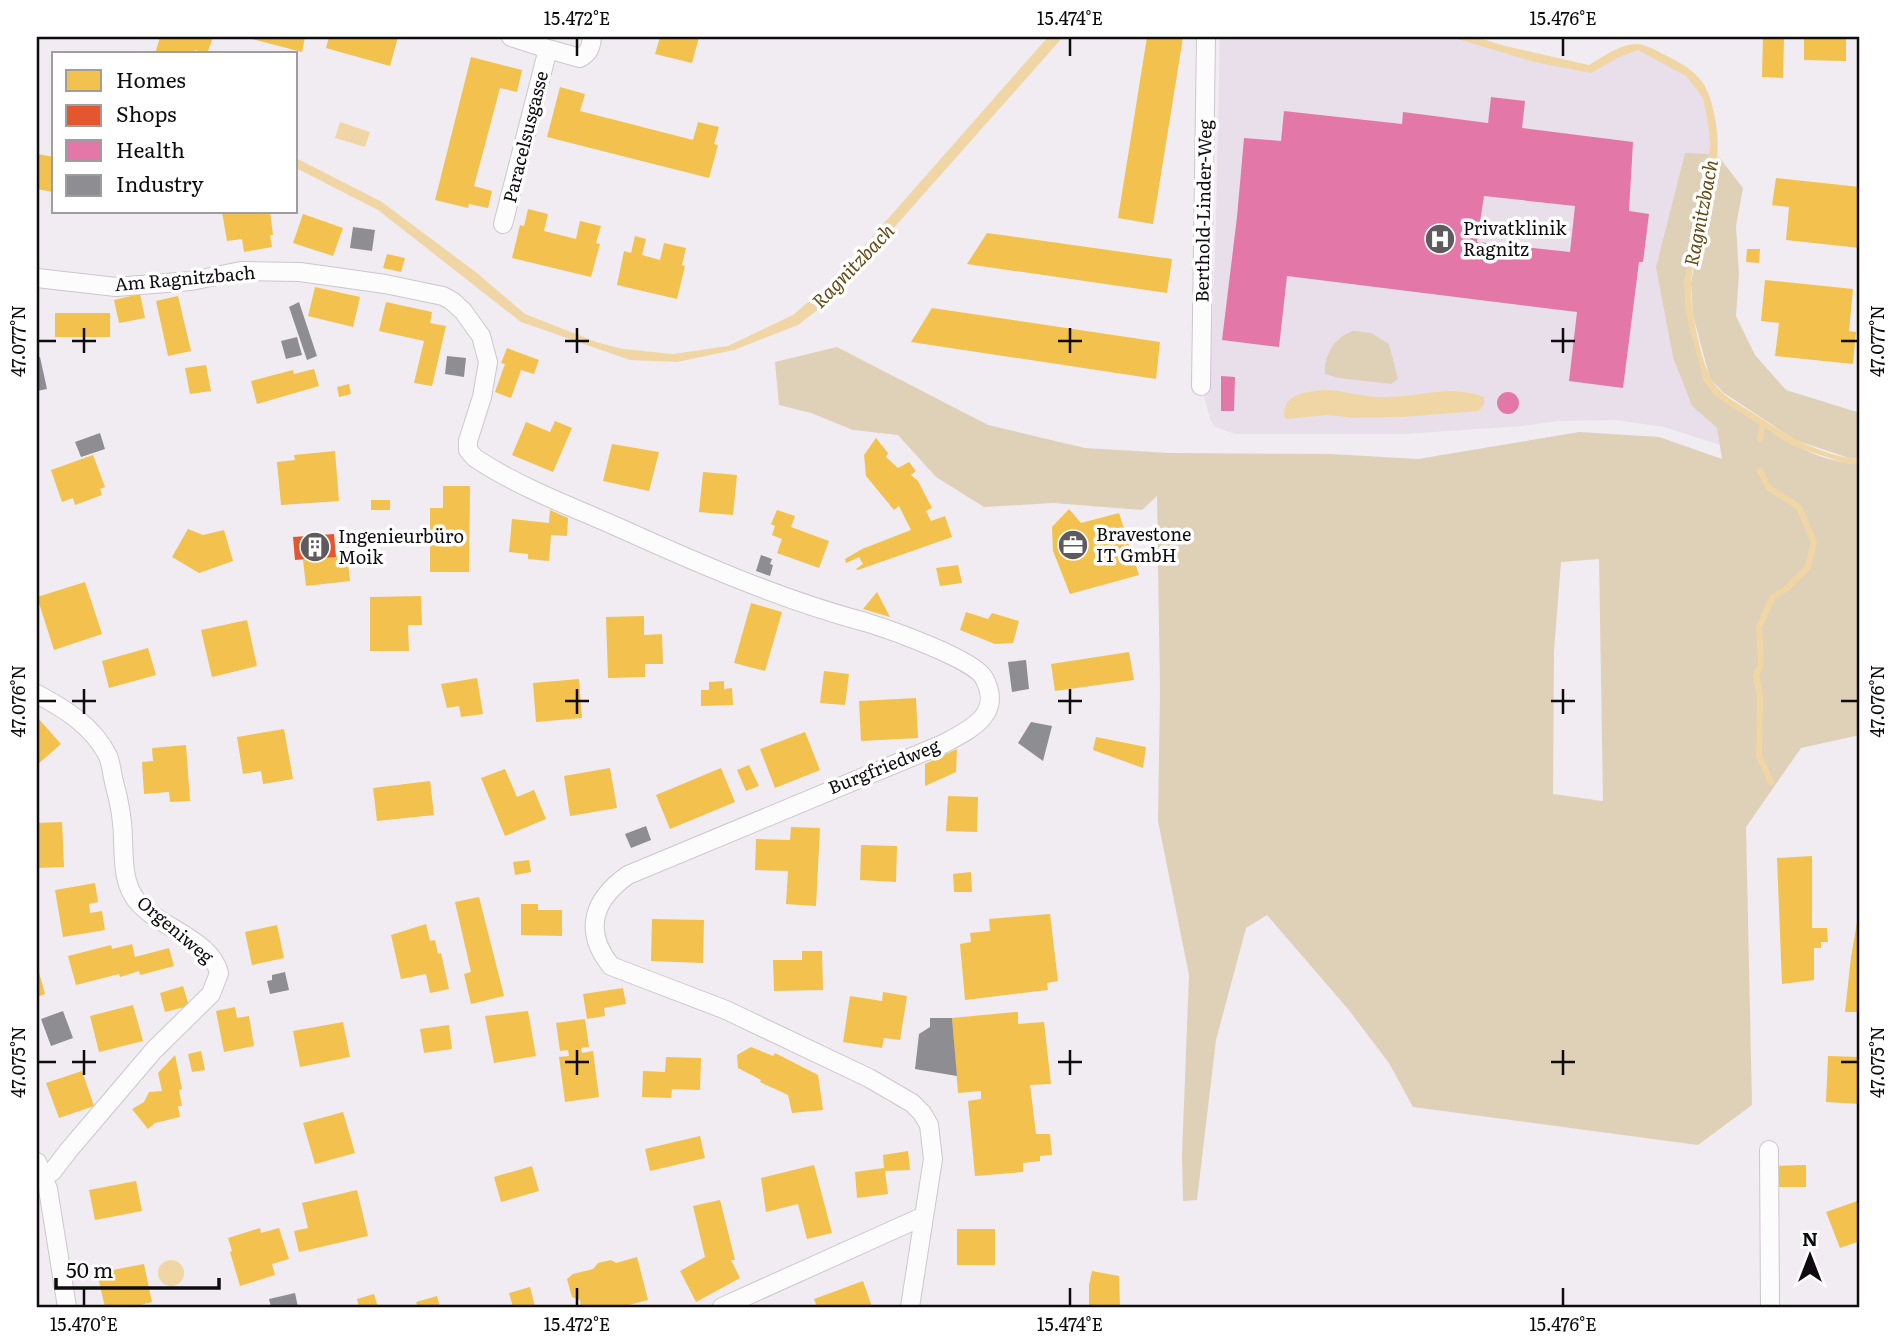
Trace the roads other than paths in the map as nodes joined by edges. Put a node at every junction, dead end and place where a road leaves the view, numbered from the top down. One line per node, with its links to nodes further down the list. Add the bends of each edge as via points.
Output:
1 (511, 37): 4 (street, Paracelsusgasse)
2 (592, 37): 4 (street, Paracelsusgasse, via 591,48 580,58)
3 (1206, 37): 8 (street, Berthold-Linder-Weg)
4 (548, 49): 5 (street, Paracelsusgasse)
5 (503, 224)
6 (37, 278): 7 (street, Am Ragnitzbach, via 116,286 191,281 241,271 312,274 443,296)
7 (481, 336): 12 (street, Burgfriedweg, via 488,362 468,441 475,458 706,566 841,616 897,631 938,649 985,679 989,699 976,726 943,744 628,875 607,892 595,918 595,937 611,966 726,1010 912,1103 929,1125 932,1142)
8 (1202, 386)
9 (37, 694): 11 (street, Orgeniweg, via 87,727 109,758 123,831 125,879 137,901 212,956 219,973 211,994 154,1050 52,1172)
10 (1769, 1150): 16 (street)
11 (40, 1169): 13 (street, via 52,1210)
12 (924, 1216): 14 (street); 15 (street, Burgfriedweg)
13 (67, 1307)
14 (722, 1307)
15 (910, 1307)
16 (1770, 1307)

